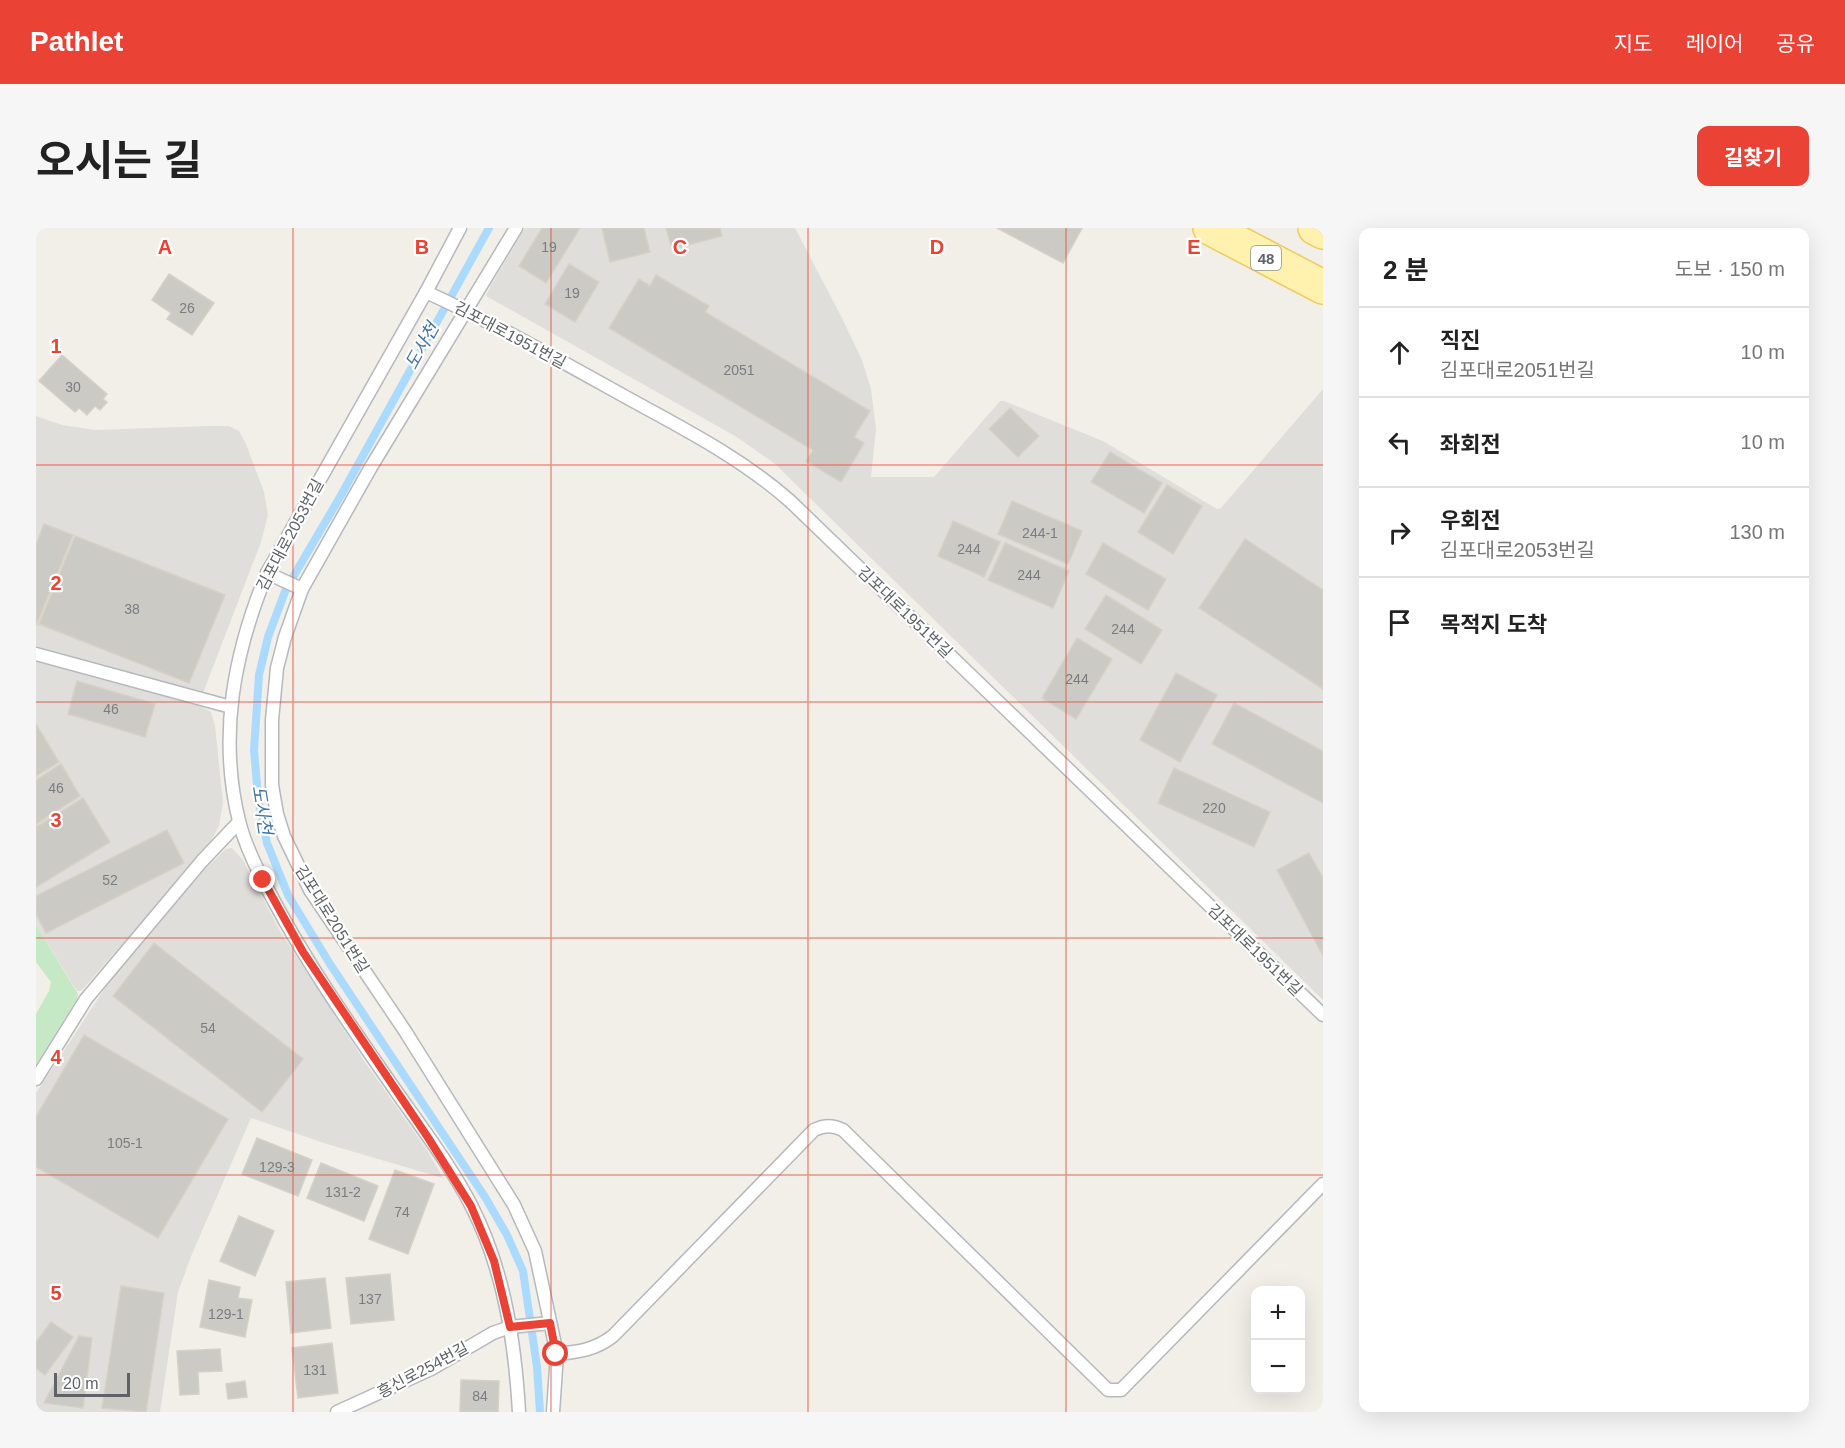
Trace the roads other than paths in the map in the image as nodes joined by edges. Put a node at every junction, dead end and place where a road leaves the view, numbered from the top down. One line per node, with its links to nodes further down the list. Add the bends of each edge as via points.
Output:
1 (460, 228): 7 (lane, 김포대로2053번길)
2 (516, 228): 8 (lane, 김포대로2051번길)
3 (1210, 228): 6 (main road, 48)
4 (1315, 228): 5 (main road)
5 (1323, 232)
6 (1323, 287)
7 (430, 294): 8 (lane, 김포대로1951번길); 9 (lane, 김포대로2053번길)
8 (461, 309): 10 (lane, 김포대로2051번길); 14 (lane, 김포대로1951번길, via 716,446 768,482)
9 (271, 575): 10 (lane); 12 (lane, 김포대로2053번길, via 256,600 239,656)
10 (299, 587): 17 (lane, 김포대로2051번길, via 274,694 272,785 284,836 310,890 405,1031 514,1205 535,1251)
11 (36, 654): 12 (lane)
12 (231, 707): 13 (lane, 김포대로2053번길, via 233,789)
13 (240, 822): 15 (lane, via 202,861 86,999); 18 (lane, 김포대로2053번길, via 263,880 303,952 471,1206)
14 (1323, 1015)
15 (36, 1079)
16 (1323, 1184): 19 (lane, via 1121,1390 1108,1390 843,1130 824,1126 814,1130 613,1336 584,1351)
17 (546, 1323): 18 (lane, 흥신로254번길); 19 (lane, 김포대로2051번길)
18 (515, 1326): 20 (lane, 흥신로254번길, via 480,1340 396,1387); 21 (lane, 김포대로2053번길)
19 (556, 1354): 22 (lane, 김포대로2051번길)
20 (337, 1412)
21 (519, 1412)
22 (553, 1412)

